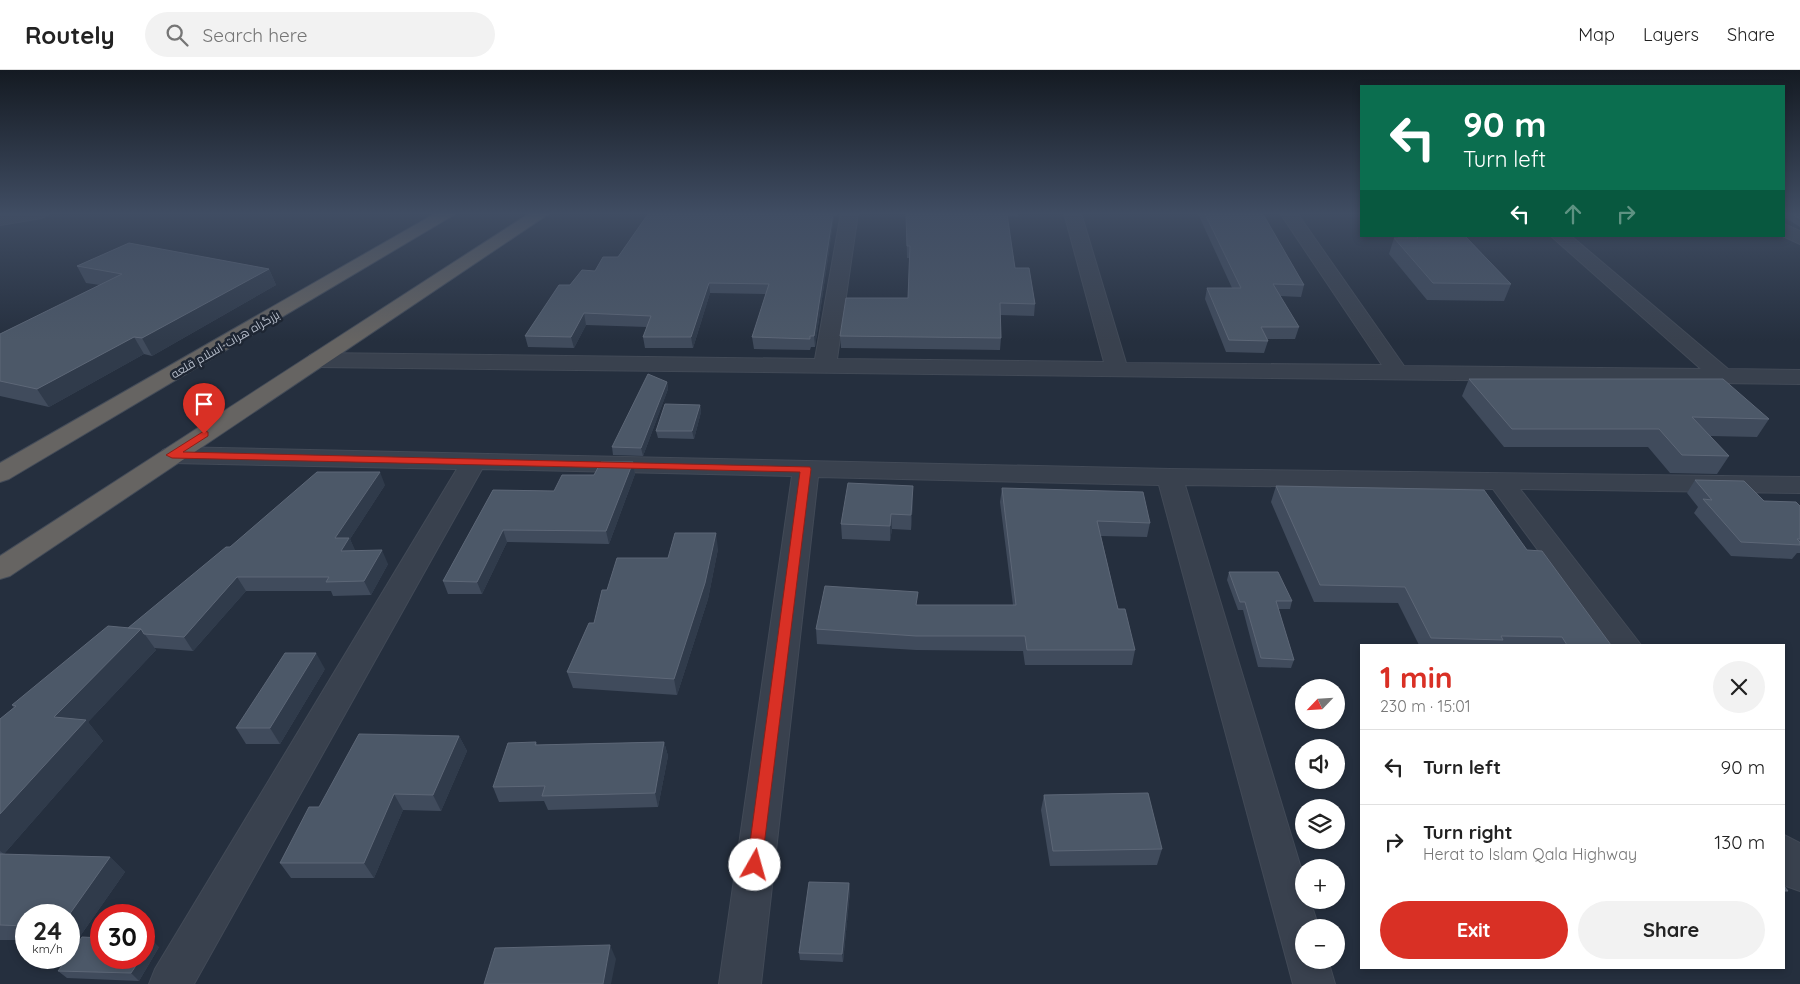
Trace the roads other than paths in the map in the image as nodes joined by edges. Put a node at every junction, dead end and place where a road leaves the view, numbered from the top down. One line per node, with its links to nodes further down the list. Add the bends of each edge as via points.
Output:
1 (377, 256): 16 (highway, بزرگراه هرات-اسلام قلعه)
2 (478, 256): 7 (highway)
3 (843, 256): 8 (street)
4 (1084, 256): 9 (street)
5 (1317, 256): 10 (street)
6 (1583, 256): 11 (street)
7 (318, 360): 8 (street); 13 (highway)
8 (825, 366): 9 (street)
9 (1117, 370): 10 (street)
10 (1398, 373): 11 (street)
11 (1722, 376): 12 (street)
12 (1800, 377)
13 (172, 455): 14 (street); 20 (highway)
14 (474, 462): 15 (street); 26 (street)
15 (806, 469): 17 (street); 27 (street)
16 (0, 474)
17 (1170, 477): 18 (street); 24 (street)
18 (1500, 481): 19 (street); 21 (street)
19 (1800, 485)
20 (0, 569)
21 (1624, 644)
22 (1785, 853): 23 (street)
23 (1800, 873)
24 (1296, 919)
25 (1310, 969): 28 (street)
26 (170, 984)
27 (740, 984)
28 (1314, 984)

